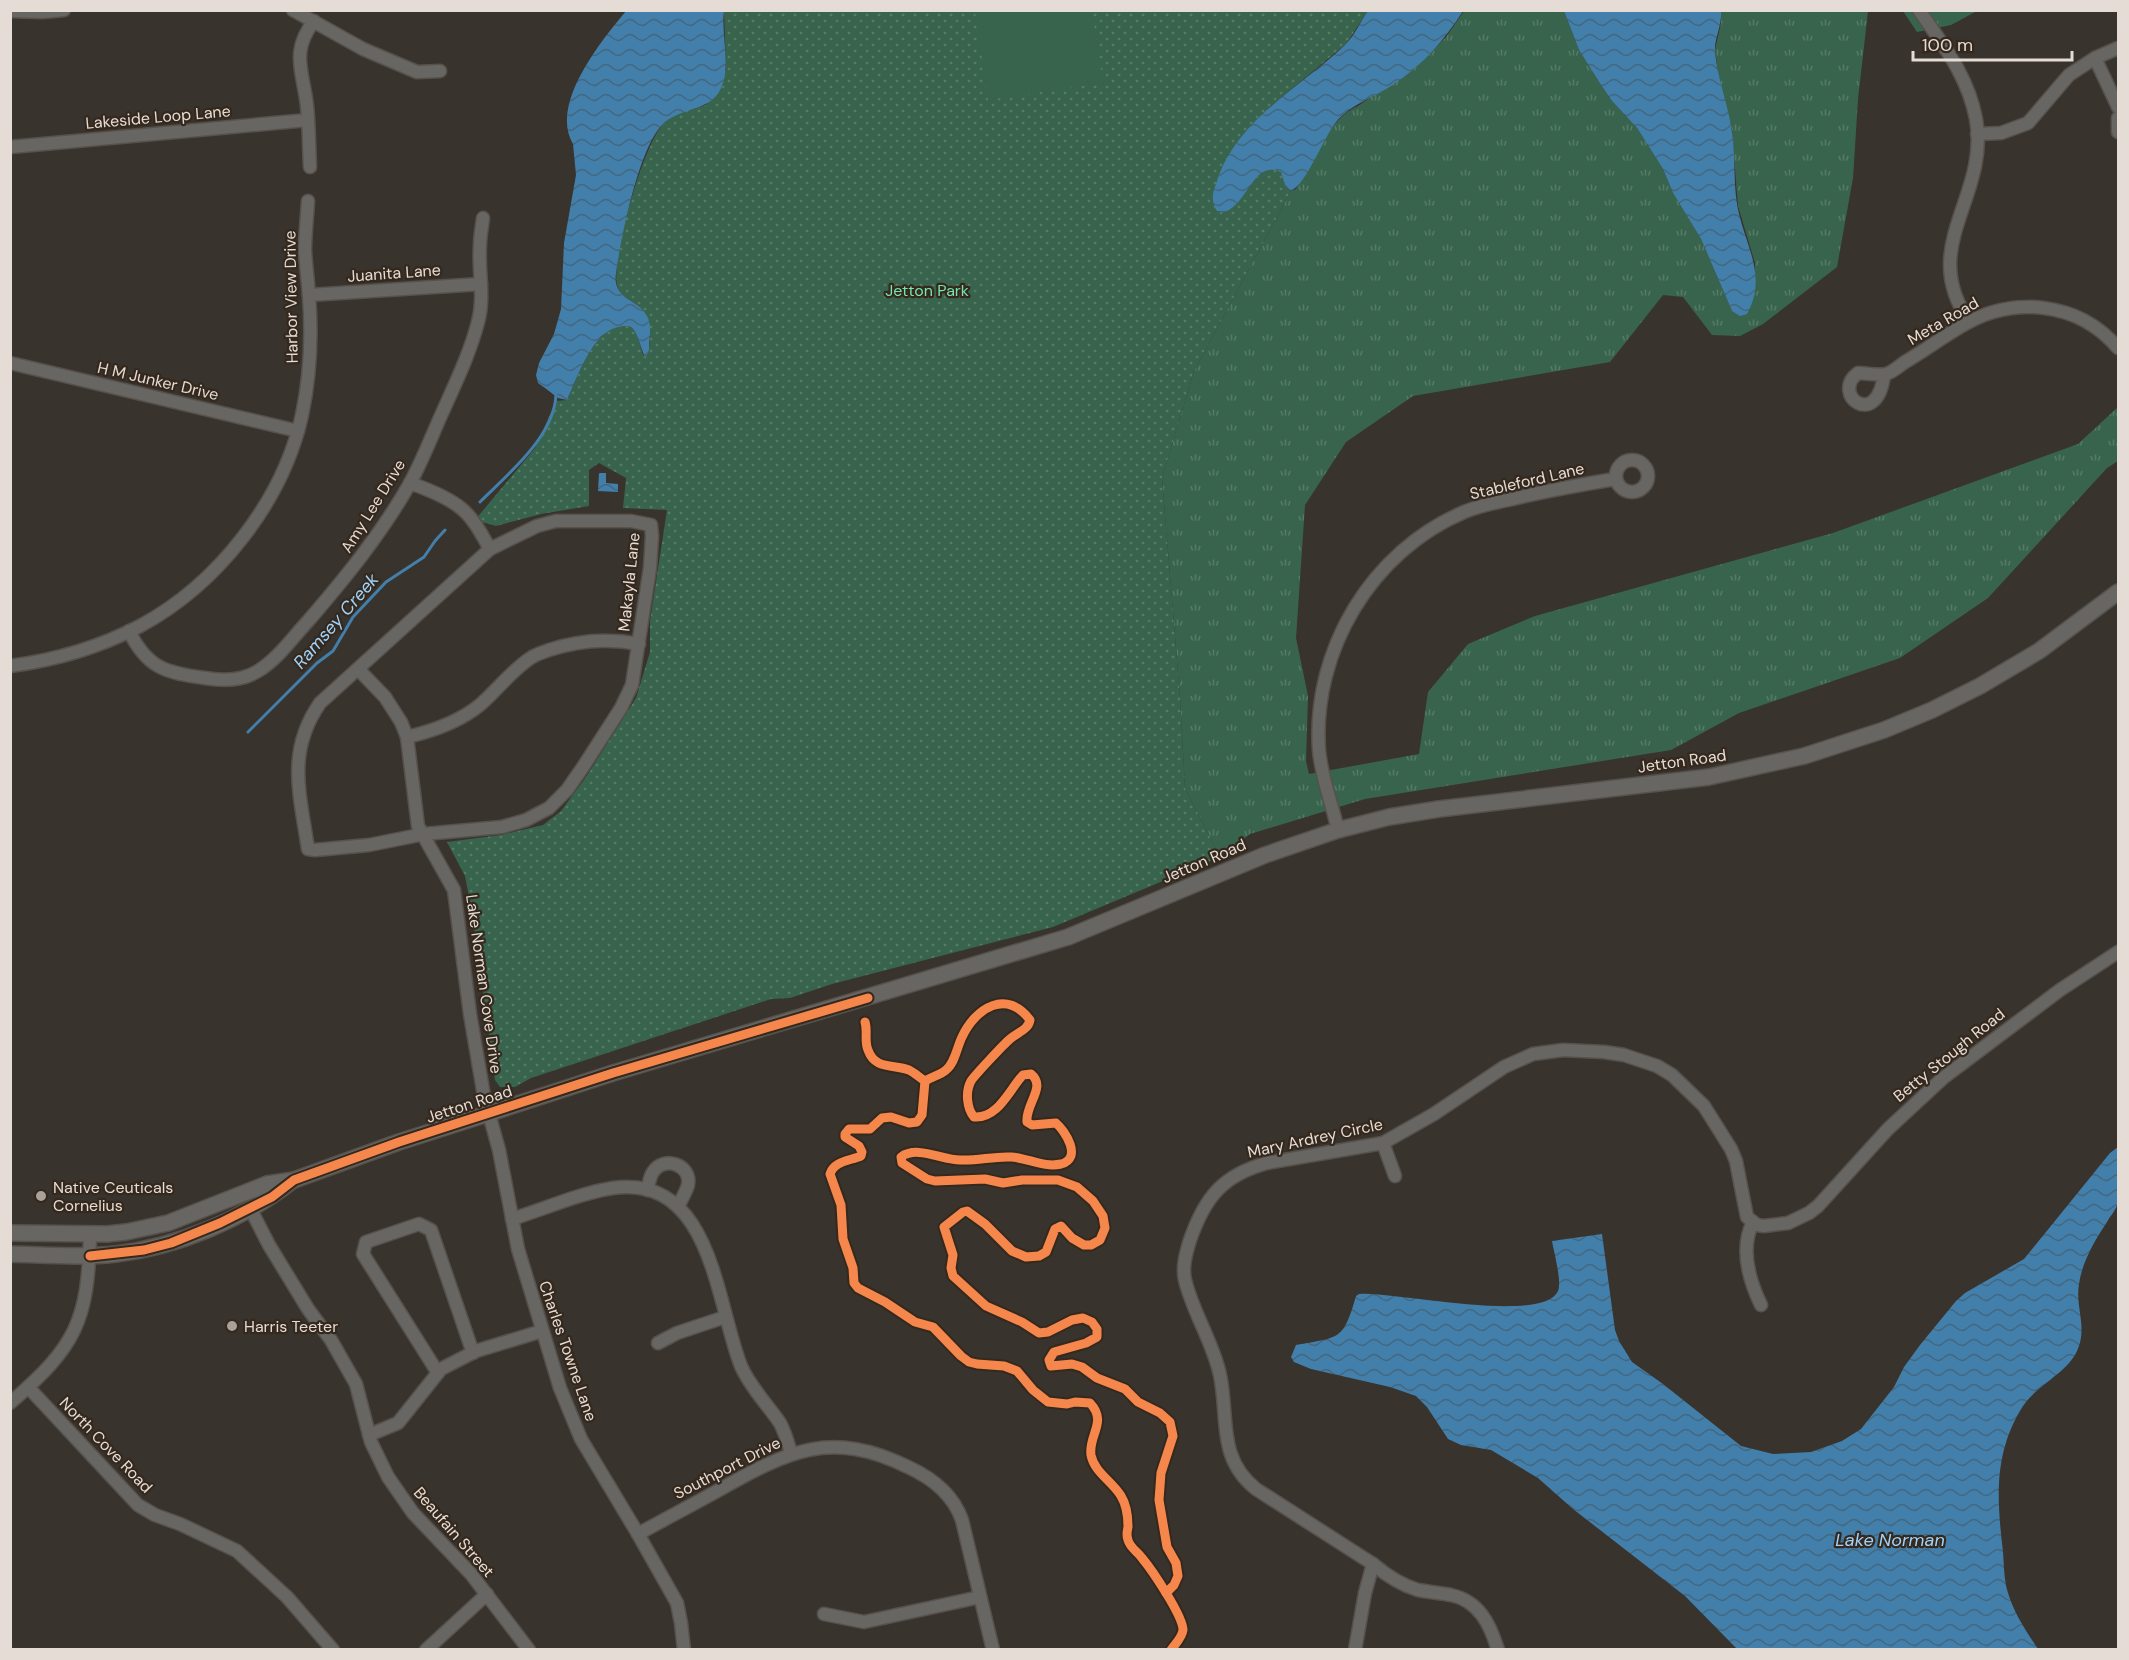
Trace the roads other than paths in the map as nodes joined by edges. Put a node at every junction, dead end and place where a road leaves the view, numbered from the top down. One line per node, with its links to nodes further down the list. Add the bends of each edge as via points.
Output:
1 (64, 10): 4 (street)
2 (293, 10): 5 (street)
3 (1919, 10): 13 (street, via 1962,73)
4 (10, 11)
5 (314, 21): 8 (street, via 363,50 417,72); 11 (street, via 301,44 299,64)
6 (2118, 48): 7 (street)
7 (2095, 58): 9 (street); 13 (street, via 2068,75 2028,123 2001,133)
8 (440, 71)
9 (2118, 106)
10 (2118, 118): 12 (street)
11 (308, 120): 14 (street, Lakeside Loop Lane); 15 (street)
12 (2118, 132)
13 (1977, 134): 20 (street, via 1976,165 1954,232 1949,263 1951,286)
14 (10, 147)
15 (310, 167)
16 (308, 201): 19 (street, Harbor View Drive, via 305,251)
17 (483, 218): 18 (street, Amy Lee Drive)
18 (481, 284): 19 (street, Juanita Lane); 26 (street, Amy Lee Drive, via 480,312 471,344)
19 (309, 295): 24 (street, Harbor View Drive, via 309,365)
20 (1969, 321): 21 (street, Meta Road, via 2010,307 2042,307 2083,320); 23 (street, Meta Road)
21 (2118, 348)
22 (10, 363): 24 (street, H M Junker Drive)
23 (1884, 375)
24 (298, 431): 29 (street, Harbor View Drive, via 272,492 240,542 196,585)
25 (1615, 479): 34 (street, Stableford Lane, via 1543,491 1464,512 1437,526 1380,571 1348,618 1335,648 1321,706 1320,752)
26 (410, 483): 27 (street, via 461,508); 29 (street, Amy Lee Drive, via 351,572 275,658 258,671 228,680 188,676 158,667 147,659)
27 (490, 549): 30 (street, Makayla Lane, via 556,521 631,521 651,525 650,568); 32 (street, Makayla Lane)
28 (2118, 591): 34 (street, Jetton Road, via 2039,651 1980,686 1903,722 1826,750 1709,777 1439,809)
29 (129, 631): 31 (street, Harbor View Drive, via 62,657)
30 (639, 644): 33 (street, via 617,639 591,640 533,656 467,714); 35 (street, Makayla Lane, via 632,685 621,708 567,790 549,808 502,827)
31 (10, 666)
32 (358, 669): 33 (street, Lake Norman Cove Drive, via 395,710); 35 (street, Makayla Lane, via 320,703 302,734 298,769 308,849 369,845)
33 (407, 737): 35 (street, Lake Norman Cove Drive, via 416,816)
34 (1338, 830): 37 (street, Jetton Road, via 1265,855 1068,937)
35 (424, 834): 37 (street, Lake Norman Cove Drive, via 454,890 470,1014)
36 (2118, 952): 45 (street, Betty Stough Road, via 2060,990 1943,1078 1888,1129 1809,1213 1776,1226)
37 (490, 1113): 40 (street, Jetton Road); 44 (street, Charles Towne Lane)
38 (1383, 1143): 39 (street); 45 (street, Mary Ardrey Circle, via 1504,1067 1533,1054 1563,1050 1624,1055 1672,1075 1704,1106 1731,1149 1740,1175 1745,1211); 61 (street, Mary Ardrey Circle, via 1267,1163 1230,1179 1202,1210 1184,1266 1189,1293 1216,1358 1233,1463 1246,1481 1273,1501)
39 (1395, 1176)
40 (294, 1180): 43 (street, Jetton Road); 47 (street, Jetton Road, via 267,1184 160,1225)
41 (647, 1190): 42 (street); 42 (street, via 653,1171 660,1165 667,1162 681,1167 688,1186); 44 (street, via 612,1189)
42 (678, 1207): 51 (street, via 694,1225 704,1245)
43 (250, 1208): 49 (street, Jetton Road, via 171,1243); 58 (street, Beaufain Street, via 356,1384)
44 (512, 1219): 52 (street, Charles Towne Lane)
45 (1753, 1222): 50 (street, via 1747,1261)
46 (10, 1233): 47 (street, Jetton Road)
47 (90, 1235): 49 (street)
48 (10, 1254): 49 (street, Jetton Road)
49 (90, 1256): 56 (street, via 77,1326 60,1355)
50 (1761, 1305)
51 (725, 1317): 53 (street); 59 (street, via 742,1368 781,1425)
52 (542, 1331): 54 (street); 60 (street, Charles Towne Lane, via 581,1439)
53 (657, 1343)
54 (472, 1353): 55 (street); 55 (street, via 431,1230 419,1224 366,1242 363,1254)
55 (438, 1372): 58 (street, via 398,1423)
56 (28, 1387): 57 (street); 65 (street, North Cove Road, via 138,1505 237,1551 287,1598)
57 (10, 1403)
58 (369, 1435): 62 (street, Beaufain Street, via 388,1477 413,1514)
59 (791, 1454): 60 (street, Southport Drive, via 757,1468); 63 (street, Southport Drive, via 830,1446 864,1450 893,1459 933,1481 959,1511)
60 (638, 1534): 68 (street, Charles Towne Lane, via 677,1603)
61 (1373, 1564): 70 (street); 71 (street, Mary Ardrey Circle, via 1410,1587 1472,1604 1487,1622)
62 (487, 1594): 66 (street); 67 (street, Beaufain Street)
63 (980, 1597): 64 (street, via 864,1622); 69 (street, Southport Drive)
64 (824, 1614)
65 (333, 1650)
66 (426, 1650)
67 (529, 1650)
68 (684, 1650)
69 (993, 1650)
70 (1355, 1650)
71 (1498, 1650)

